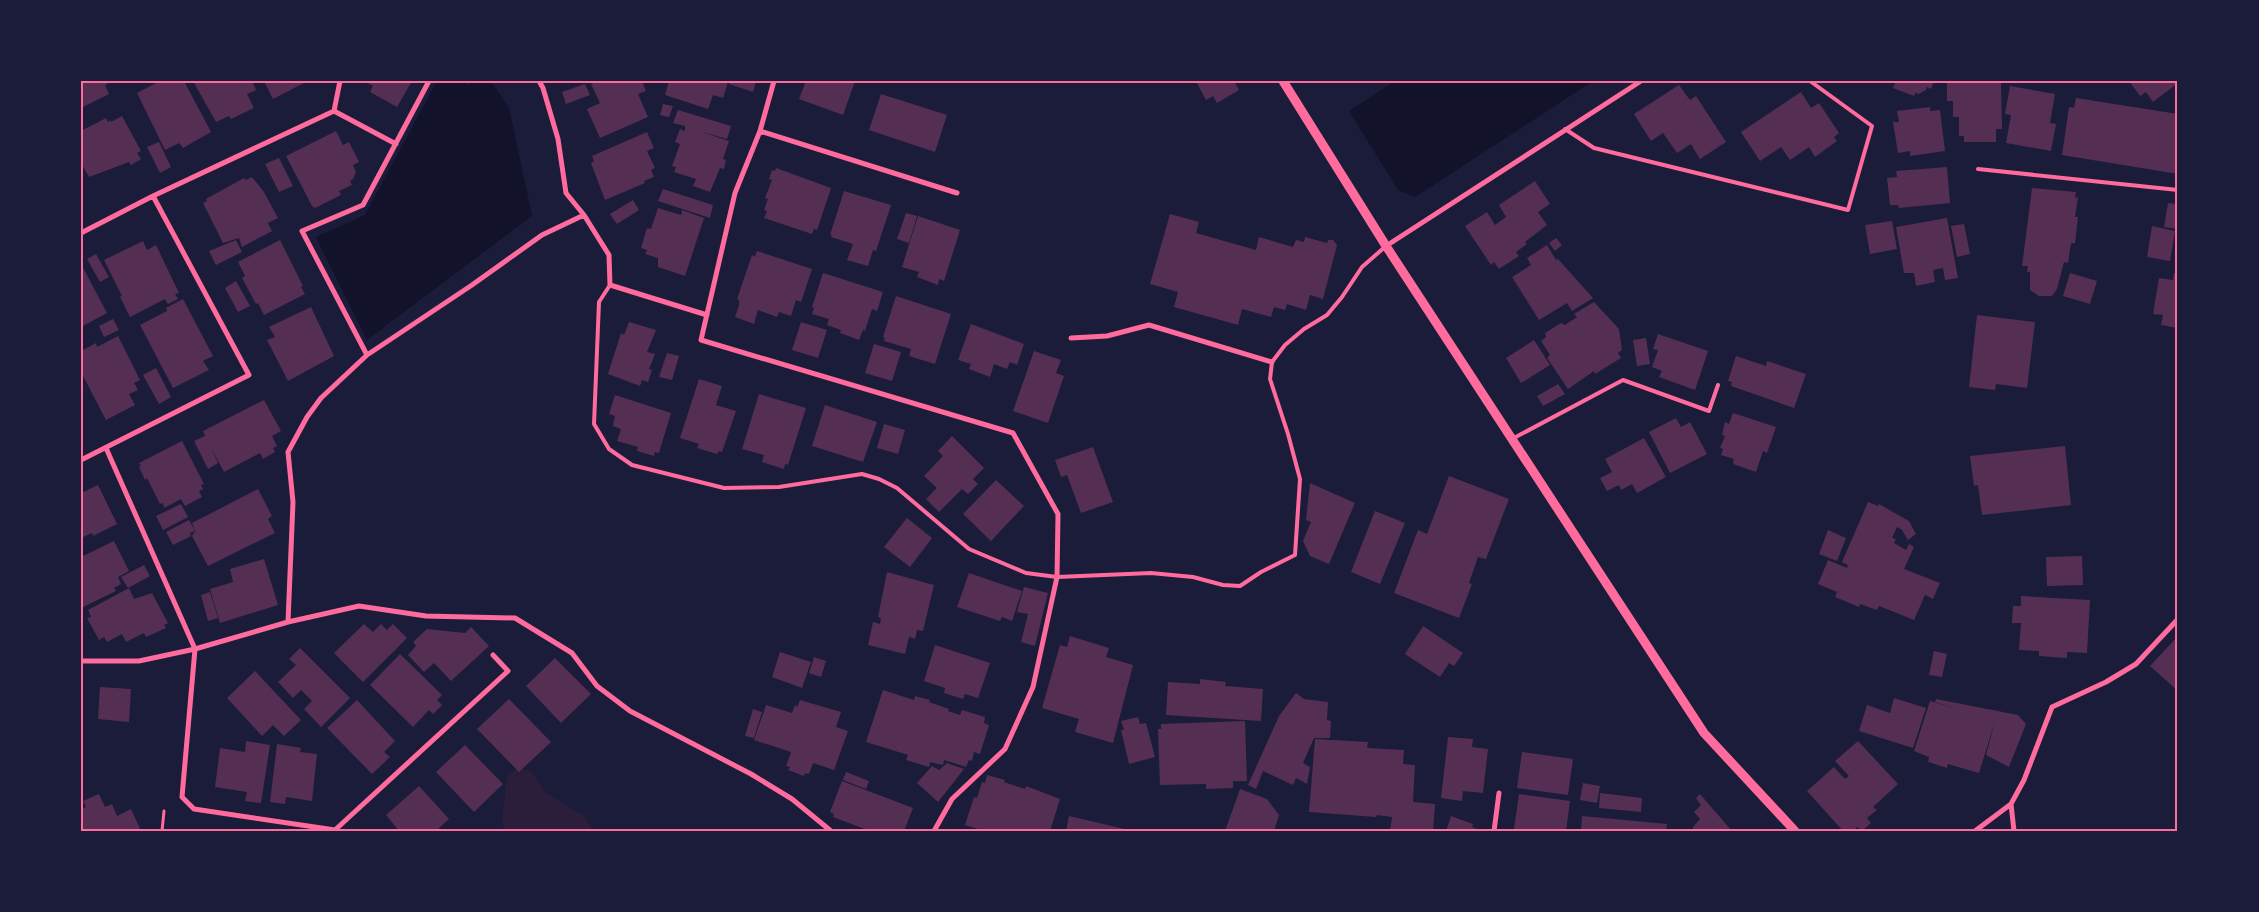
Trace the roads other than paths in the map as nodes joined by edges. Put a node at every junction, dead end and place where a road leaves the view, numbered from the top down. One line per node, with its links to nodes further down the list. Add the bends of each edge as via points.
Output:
1 (340, 81): 8 (street)
2 (429, 81): 11 (street)
3 (539, 81): 16 (street, via 558,139 566,193)
4 (774, 81): 10 (street)
5 (1283, 81): 18 (street)
6 (1641, 81): 9 (street)
7 (1810, 81): 9 (lane, via 1872,126 1848,210 1594,148)
8 (334, 111): 11 (street); 15 (street)
9 (1565, 129): 18 (street)
10 (760, 131): 14 (street); 20 (street, via 735,193)
11 (396, 144): 22 (street, via 363,205 302,231)
12 (1978, 169): 13 (lane)
13 (2178, 190)
14 (957, 193)
15 (153, 196): 17 (street); 26 (street, via 249,375)
16 (584, 215): 19 (street, via 609,256); 22 (street, via 542,235)
17 (81, 233)
18 (1386, 246): 23 (lane, via 1362,267 1326,315 1284,345); 25 (street)
19 (610, 285): 20 (street); 28 (lane, via 599,302 594,424 609,449 624,460 673,477 724,488 779,487 862,474 897,488 969,549 1026,573)
20 (707, 315): 28 (street, via 702,340 1013,433 1058,514)
21 (1071, 338): 23 (street, via 1108,336 1149,325)
22 (367, 355): 30 (street, via 321,398 288,452 294,502)
23 (1272, 362): 28 (lane, via 1270,379 1300,479 1295,555 1240,586 1193,577 1151,574)
24 (1718, 385): 25 (lane, via 1709,411 1623,380)
25 (1512, 439): 39 (street, via 1704,733)
26 (106, 448): 27 (street); 31 (street)
27 (81, 460)
28 (1057, 576): 37 (street, via 1033,687 1005,749 952,799)
29 (2178, 619): 35 (street, via 2136,664 2052,707 2024,780)
30 (288, 622): 31 (street); 36 (street, via 359,606 426,616 516,618 572,653 597,686 630,711 751,774 792,799)
31 (195, 649): 32 (street, via 182,797 194,809 335,830 508,671); 33 (street, via 139,661)
32 (493, 655)
33 (81, 661)
34 (1500, 793): 38 (street)
35 (2011, 804): 40 (street); 41 (street)
36 (831, 831)
37 (934, 831)
38 (1494, 831)
39 (1794, 831)
40 (1975, 831)
41 (2014, 831)

